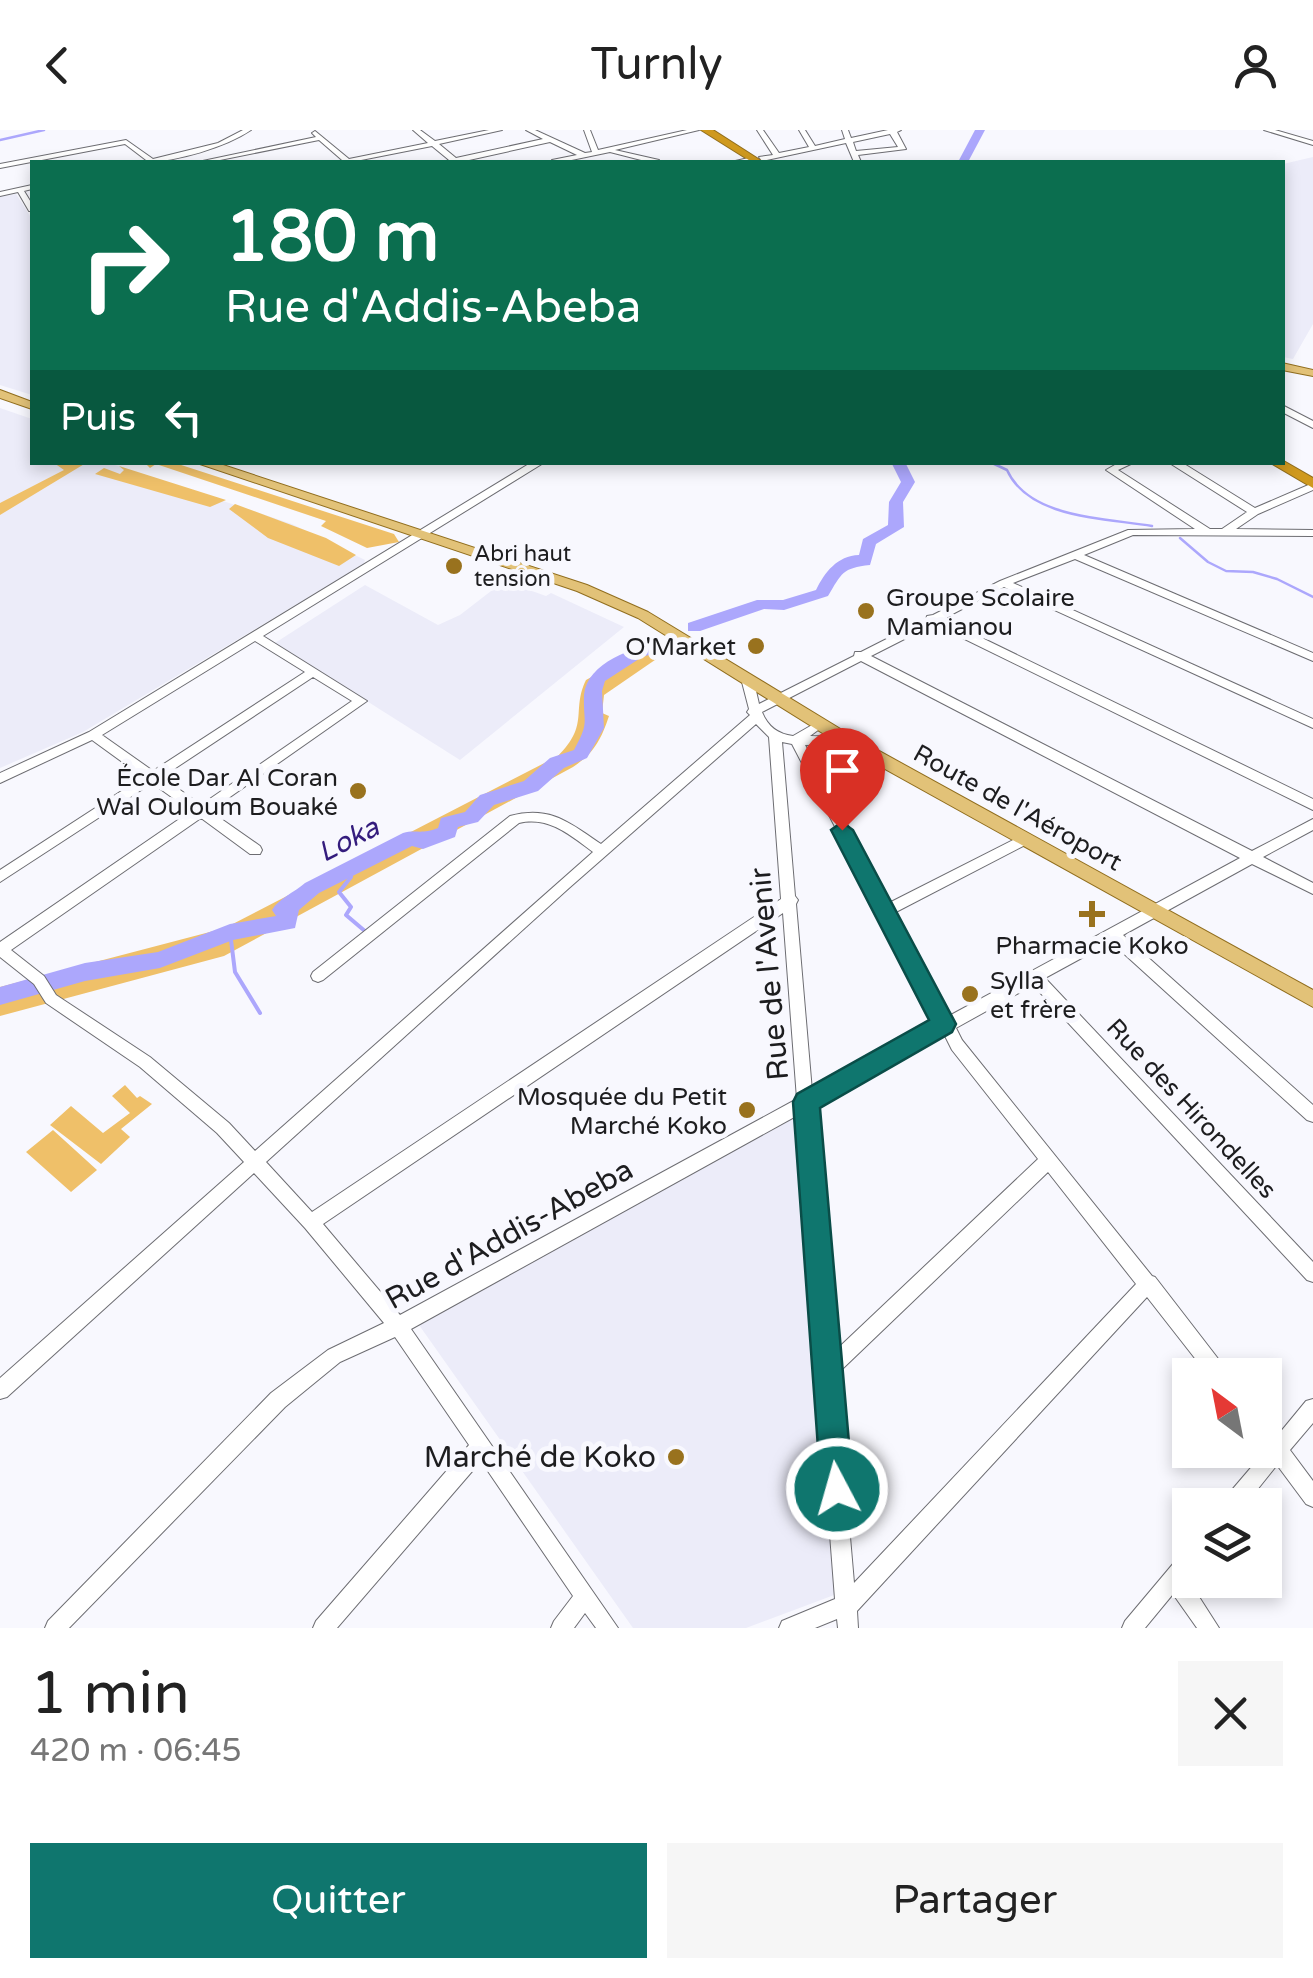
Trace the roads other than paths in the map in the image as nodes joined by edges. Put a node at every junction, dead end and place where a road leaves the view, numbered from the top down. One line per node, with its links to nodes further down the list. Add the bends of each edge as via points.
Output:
1 (248, 130): 29 (street, via 220,145)
2 (312, 130): 16 (street)
3 (416, 130): 21 (street)
4 (499, 130): 21 (street)
5 (530, 130): 17 (street)
6 (586, 130): 25 (street)
7 (649, 130): 18 (street)
8 (696, 130): 18 (street)
9 (706, 130): 36 (highway)
10 (716, 130): 36 (highway)
11 (760, 130): 36 (street)
12 (802, 130): 22 (street)
13 (845, 130): 19 (street)
14 (894, 130): 19 (street); 24 (street, via 902,149)
15 (1267, 130): 20 (street)
16 (320, 138): 30 (street); 31 (street)
17 (550, 140): 26 (street); 34 (street)
18 (654, 140): 23 (street)
19 (851, 142): 22 (street); 24 (street)
20 (1313, 143)
21 (434, 144): 32 (street); 33 (street)
22 (814, 149): 36 (street)
23 (607, 151): 25 (street); 35 (street)
24 (854, 152): 37 (street)
25 (596, 153): 26 (street)
26 (580, 159)
27 (34, 160): 28 (street, via 126,142)
28 (148, 160)
29 (159, 160)
30 (212, 160)
31 (344, 160)
32 (356, 160)
33 (452, 160)
34 (463, 160)
35 (647, 160)
36 (764, 160)
37 (856, 160)
38 (30, 161): 39 (street)
39 (14, 164): 40 (street); 41 (street)
40 (0, 166)
41 (30, 185)
42 (30, 188): 43 (street)
43 (20, 190): 44 (street); 45 (street)
44 (0, 194)
45 (30, 206)
46 (1285, 371): 47 (main road)
47 (1313, 373)
48 (0, 394): 49 (main road)
49 (30, 405)
50 (1285, 410): 51 (street)
51 (1313, 425)
52 (1285, 458): 58 (highway)
53 (209, 465): 64 (main road, Route de l'Aéroport)
54 (535, 465): 64 (street)
55 (1123, 465): 61 (street, via 1112,470)
56 (1178, 465): 60 (street)
57 (1281, 465): 59 (highway)
58 (1313, 474)
59 (1313, 485): 60 (street)
60 (1254, 512): 62 (street)
61 (1208, 533): 62 (street); 65 (street, via 1132,532)
62 (1224, 533): 63 (street)
63 (1313, 533)
64 (423, 536): 68 (street); 72 (main road, Route de l'Aéroport, via 643,614)
65 (1075, 555): 66 (street); 70 (street)
66 (1004, 583): 67 (street); 75 (street)
67 (931, 618): 69 (street); 83 (street)
68 (256, 637): 71 (street); 77 (street)
69 (860, 655): 73 (street); 89 (street)
70 (1313, 657)
71 (314, 672): 81 (street); 84 (street, via 360,701)
72 (748, 682): 73 (main road, Route de l'Aéroport); 74 (street)
73 (775, 699): 74 (street); 76 (main road, Route de l'Aéroport)
74 (754, 715): 78 (street); 88 (street)
75 (1313, 724)
76 (819, 725): 79 (street); 80 (main road, Route de l'Aéroport)
77 (93, 735): 81 (street); 82 (street)
78 (776, 735): 79 (street); 92 (street, Rue de l'Avenir)
79 (796, 740): 80 (street); 93 (street)
80 (846, 740): 86 (main road, Route de l'Aéroport)
81 (154, 777): 84 (street); 90 (street)
82 (0, 778)
83 (1313, 806)
84 (202, 811): 87 (street); 96 (street)
85 (1313, 824): 89 (street, Rue d'Addis-Abeba)
86 (1024, 840): 93 (street); 94 (main road, Route de l'Aéroport)
87 (256, 850)
88 (600, 850): 97 (street, via 546,815 516,819); 104 (street)
89 (1254, 859): 91 (street); 94 (street, Rue d'Addis-Abeba)
90 (0, 877)
91 (1313, 888)
92 (790, 900): 101 (street, Rue de l'Avenir); 105 (street)
93 (886, 911): 100 (street)
94 (1154, 912): 95 (street, Rue d'Addis-Abeba); 99 (main road, Route de l'Aéroport)
95 (1112, 934): 98 (street, Rue d'Addis-Abeba); 102 (street)
96 (0, 949): 104 (street, via 40,980 51,1000 145,1062)
97 (318, 976)
98 (1034, 976): 100 (street, Rue d'Addis-Abeba); 106 (street, Rue des Hirondelles)
99 (1313, 999)
100 (944, 1024): 101 (street, Rue d'Addis-Abeba); 103 (street)
101 (806, 1102): 108 (street, Rue d'Addis-Abeba); 110 (street, Rue de l'Avenir)
102 (1313, 1115)
103 (1048, 1161): 107 (street); 110 (street)
104 (256, 1165): 105 (street); 111 (street)
105 (311, 1222): 108 (street)
106 (1313, 1274)
107 (1150, 1284): 109 (street); 120 (street)
108 (398, 1326): 114 (street); 121 (street, Rue d'Addis-Abeba, via 334,1356 278,1400)
109 (1207, 1358)
110 (825, 1373): 120 (street, Rue de l'Avenir)
111 (0, 1390)
112 (1313, 1408): 113 (street)
113 (1282, 1432)
114 (481, 1446): 118 (street); 122 (street)
115 (1282, 1455): 116 (street)
116 (1313, 1496)
117 (1172, 1582): 127 (street)
118 (586, 1596): 123 (street); 124 (street)
119 (1188, 1598): 128 (street)
120 (849, 1604): 125 (street); 126 (street, Rue de l'Avenir)
121 (55, 1628)
122 (323, 1628)
123 (562, 1628)
124 (608, 1628)
125 (790, 1628)
126 (848, 1628)
127 (1132, 1628)
128 (1209, 1628)

